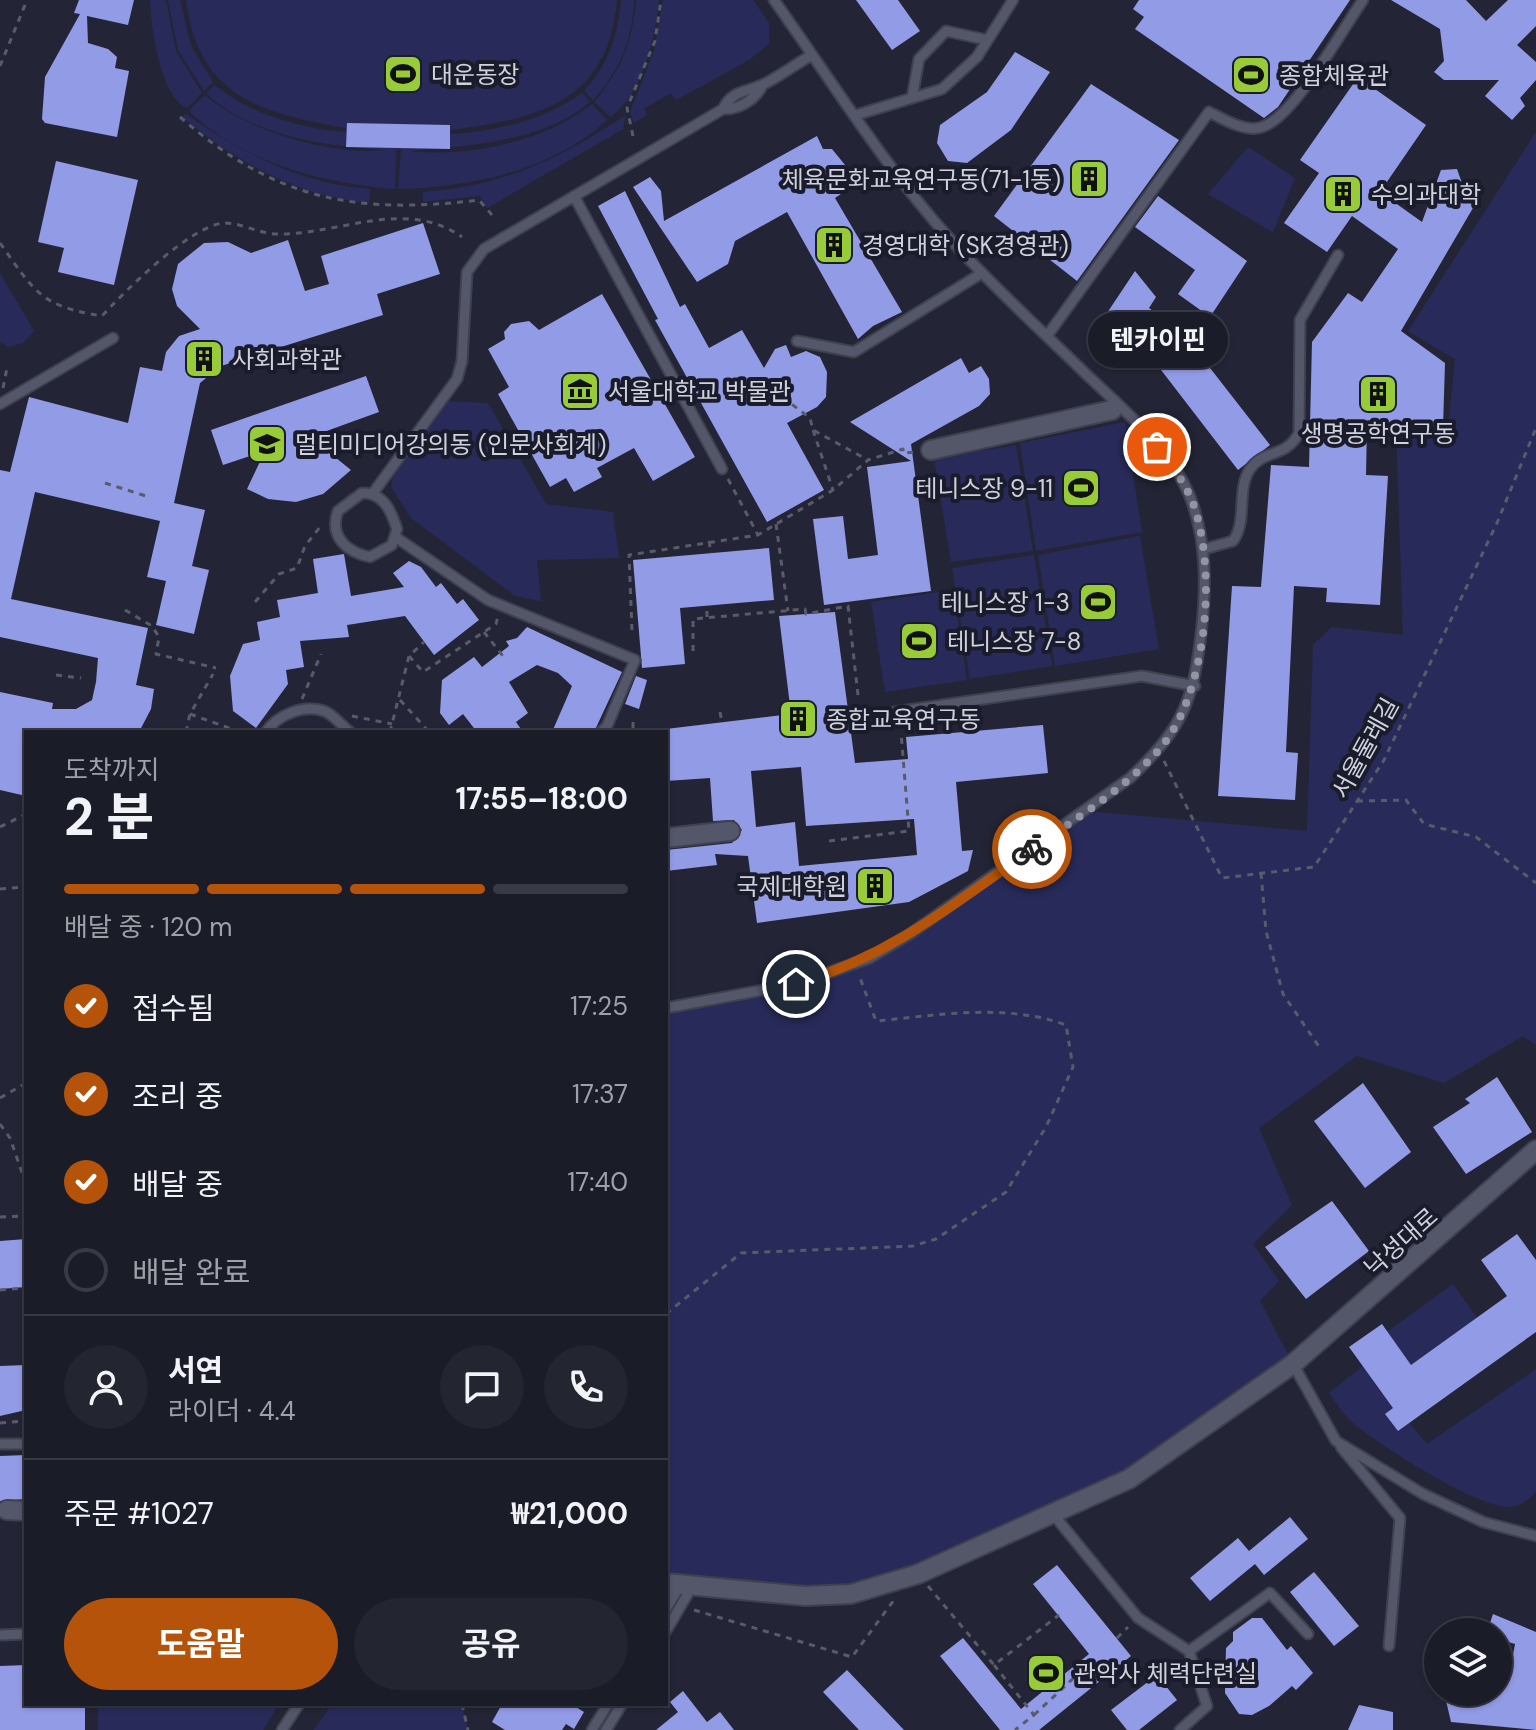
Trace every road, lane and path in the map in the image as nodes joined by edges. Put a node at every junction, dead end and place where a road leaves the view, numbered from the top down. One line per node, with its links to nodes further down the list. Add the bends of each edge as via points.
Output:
1 (27, 0): 8 (path)
2 (661, 0): 12 (path, via 655,41 627,108)
3 (774, 0): 7 (lane)
4 (1013, 0): 6 (lane)
5 (1363, 0): 19 (lane, via 1284,116 1259,129 1209,112)
6 (987, 40): 9 (lane, via 977,57 942,89); 9 (lane, via 946,31 919,59)
7 (812, 55): 10 (lane); 13 (lane, via 762,86 752,85 727,99 723,109)
8 (0, 66)
9 (912, 98): 10 (lane)
10 (856, 115): 18 (lane, via 937,224)
11 (180, 117): 14 (path, via 227,156 298,190 386,206 479,200)
12 (633, 136)
13 (574, 196): 31 (lane); 34 (lane, via 473,259 467,272 457,379)
14 (492, 215)
15 (462, 237): 16 (path, via 434,220 410,218 276,234 222,223 186,240 102,316 65,310 34,290)
16 (0, 243)
17 (1338, 255): 41 (lane, via 1300,320 1299,433 1292,446 1252,466 1245,478 1240,532 1233,541)
18 (982, 273): 19 (lane); 21 (lane, via 854,352)
19 (1047, 336): 41 (lane, via 1141,427 1174,468 1193,503)
20 (113, 338): 25 (lane)
21 (797, 341)
22 (7, 368): 23 (path)
23 (3, 388)
24 (773, 390): 28 (path, via 810,418)
25 (0, 404)
26 (1112, 410): 29 (street)
27 (1536, 428): 81 (path, 서울둘레길, via 1391,746)
28 (813, 430): 30 (path); 33 (path)
29 (931, 450): 30 (path, via 903,449)
30 (868, 460): 33 (path)
31 (722, 469): 38 (path)
32 (105, 483): 35 (path)
33 (833, 490): 36 (path)
34 (373, 493): 39 (lane, via 388,509); 39 (lane, via 354,496 338,511 338,538 352,551 370,557 386,551)
35 (149, 497)
36 (776, 524): 38 (path); 47 (path)
37 (320, 527): 43 (path, via 297,568 279,574)
38 (758, 535): 40 (path)
39 (397, 538): 44 (lane)
40 (709, 541): 42 (path); 49 (path, via 629,555)
41 (1204, 549): 60 (lane)
42 (711, 553)
43 (255, 602)
44 (501, 606): 50 (path, via 496,624); 77 (lane, via 635,660)
45 (707, 606): 48 (path)
46 (125, 610): 56 (path, via 152,626 159,637 156,654)
47 (788, 611): 48 (path); 61 (path, via 805,609 806,614 848,606)
48 (707, 617): 52 (path, via 693,619)
49 (632, 630)
50 (484, 632): 54 (path, via 423,672); 55 (path)
51 (424, 642): 54 (path)
52 (693, 651)
53 (321, 654): 63 (path)
54 (409, 656): 62 (path)
55 (506, 660)
56 (216, 668)
57 (213, 674): 67 (path)
58 (56, 675): 59 (path)
59 (81, 678)
60 (1195, 686): 66 (lane, via 1142,676); 80 (lane, via 1180,722)
61 (858, 695)
62 (400, 700): 70 (path); 76 (path)
63 (297, 709): 64 (lane); 73 (lane)
64 (325, 711): 70 (path); 74 (lane)
65 (720, 712): 69 (path)
66 (894, 712)
67 (190, 714): 71 (path); 72 (path)
68 (633, 722): 78 (path)
69 (722, 722)
70 (392, 724): 75 (path)
71 (186, 730)
72 (234, 730)
73 (267, 730)
74 (348, 730)
75 (390, 730)
76 (427, 730)
77 (603, 730)
78 (633, 730)
79 (901, 732): 86 (path, via 909,831)
80 (1159, 751): 87 (path, 서울둘레길, via 1222,878); 91 (lane, via 1073,820 910,934)
81 (1357, 801): 87 (path, 서울둘레길, via 1314,867); 88 (path, via 1406,800 1424,824 1476,837)
82 (24, 815): 83 (path)
83 (0, 827)
84 (730, 831): 85 (street)
85 (668, 838)
86 (829, 841)
87 (1261, 873): 93 (path, via 1266,931 1283,994)
88 (1536, 883)
89 (24, 887): 90 (path)
90 (0, 889)
91 (856, 964): 92 (lane, via 796,984); 103 (path, via 876,1021 960,1013 1036,1014 1066,1025 1073,1067 1046,1127 1006,1192 936,1239 913,1246 741,1253)
92 (668, 1008)
93 (1320, 1048)
94 (24, 1084): 95 (path)
95 (0, 1098)
96 (0, 1124): 98 (path)
97 (1536, 1150): 104 (lane, 낙성대로)
98 (24, 1178)
99 (24, 1216): 100 (path)
100 (0, 1217)
101 (24, 1288): 102 (path)
102 (0, 1290)
103 (668, 1312)
104 (1293, 1364): 107 (lane); 112 (lane, 낙성대로, via 1129,1479)
105 (24, 1421): 106 (path)
106 (0, 1423)
107 (1336, 1441): 113 (lane, via 1423,1494 1483,1522); 127 (lane, via 1400,1518)
108 (0, 1444): 109 (lane)
109 (24, 1444)
110 (7, 1510): 111 (street)
111 (24, 1511)
112 (1053, 1514): 114 (lane, 낙성대로); 121 (lane)
113 (1535, 1534)
114 (918, 1574): 116 (lane, 낙성대로, via 851,1594); 130 (path)
115 (680, 1584): 116 (street); 118 (lane); 119 (lane)
116 (805, 1596)
117 (896, 1597): 119 (path, via 852,1657)
118 (668, 1605)
119 (681, 1606): 122 (lane)
120 (1059, 1615): 130 (path)
121 (1138, 1618): 126 (path); 128 (lane)
122 (668, 1628)
123 (24, 1634): 125 (lane)
124 (1308, 1634): 128 (lane, via 1270,1593)
125 (0, 1635)
126 (1117, 1638)
127 (1389, 1646)
128 (1189, 1651): 141 (lane, via 1207,1706)
129 (1094, 1659): 135 (path)
130 (994, 1665): 135 (path)
131 (298, 1706): 136 (lane)
132 (462, 1706): 137 (path)
133 (607, 1706): 138 (lane)
134 (621, 1706): 139 (lane)
135 (1034, 1715): 140 (path)
136 (282, 1730)
137 (468, 1730)
138 (592, 1730)
139 (606, 1730)
140 (1015, 1730)
141 (1180, 1730)

